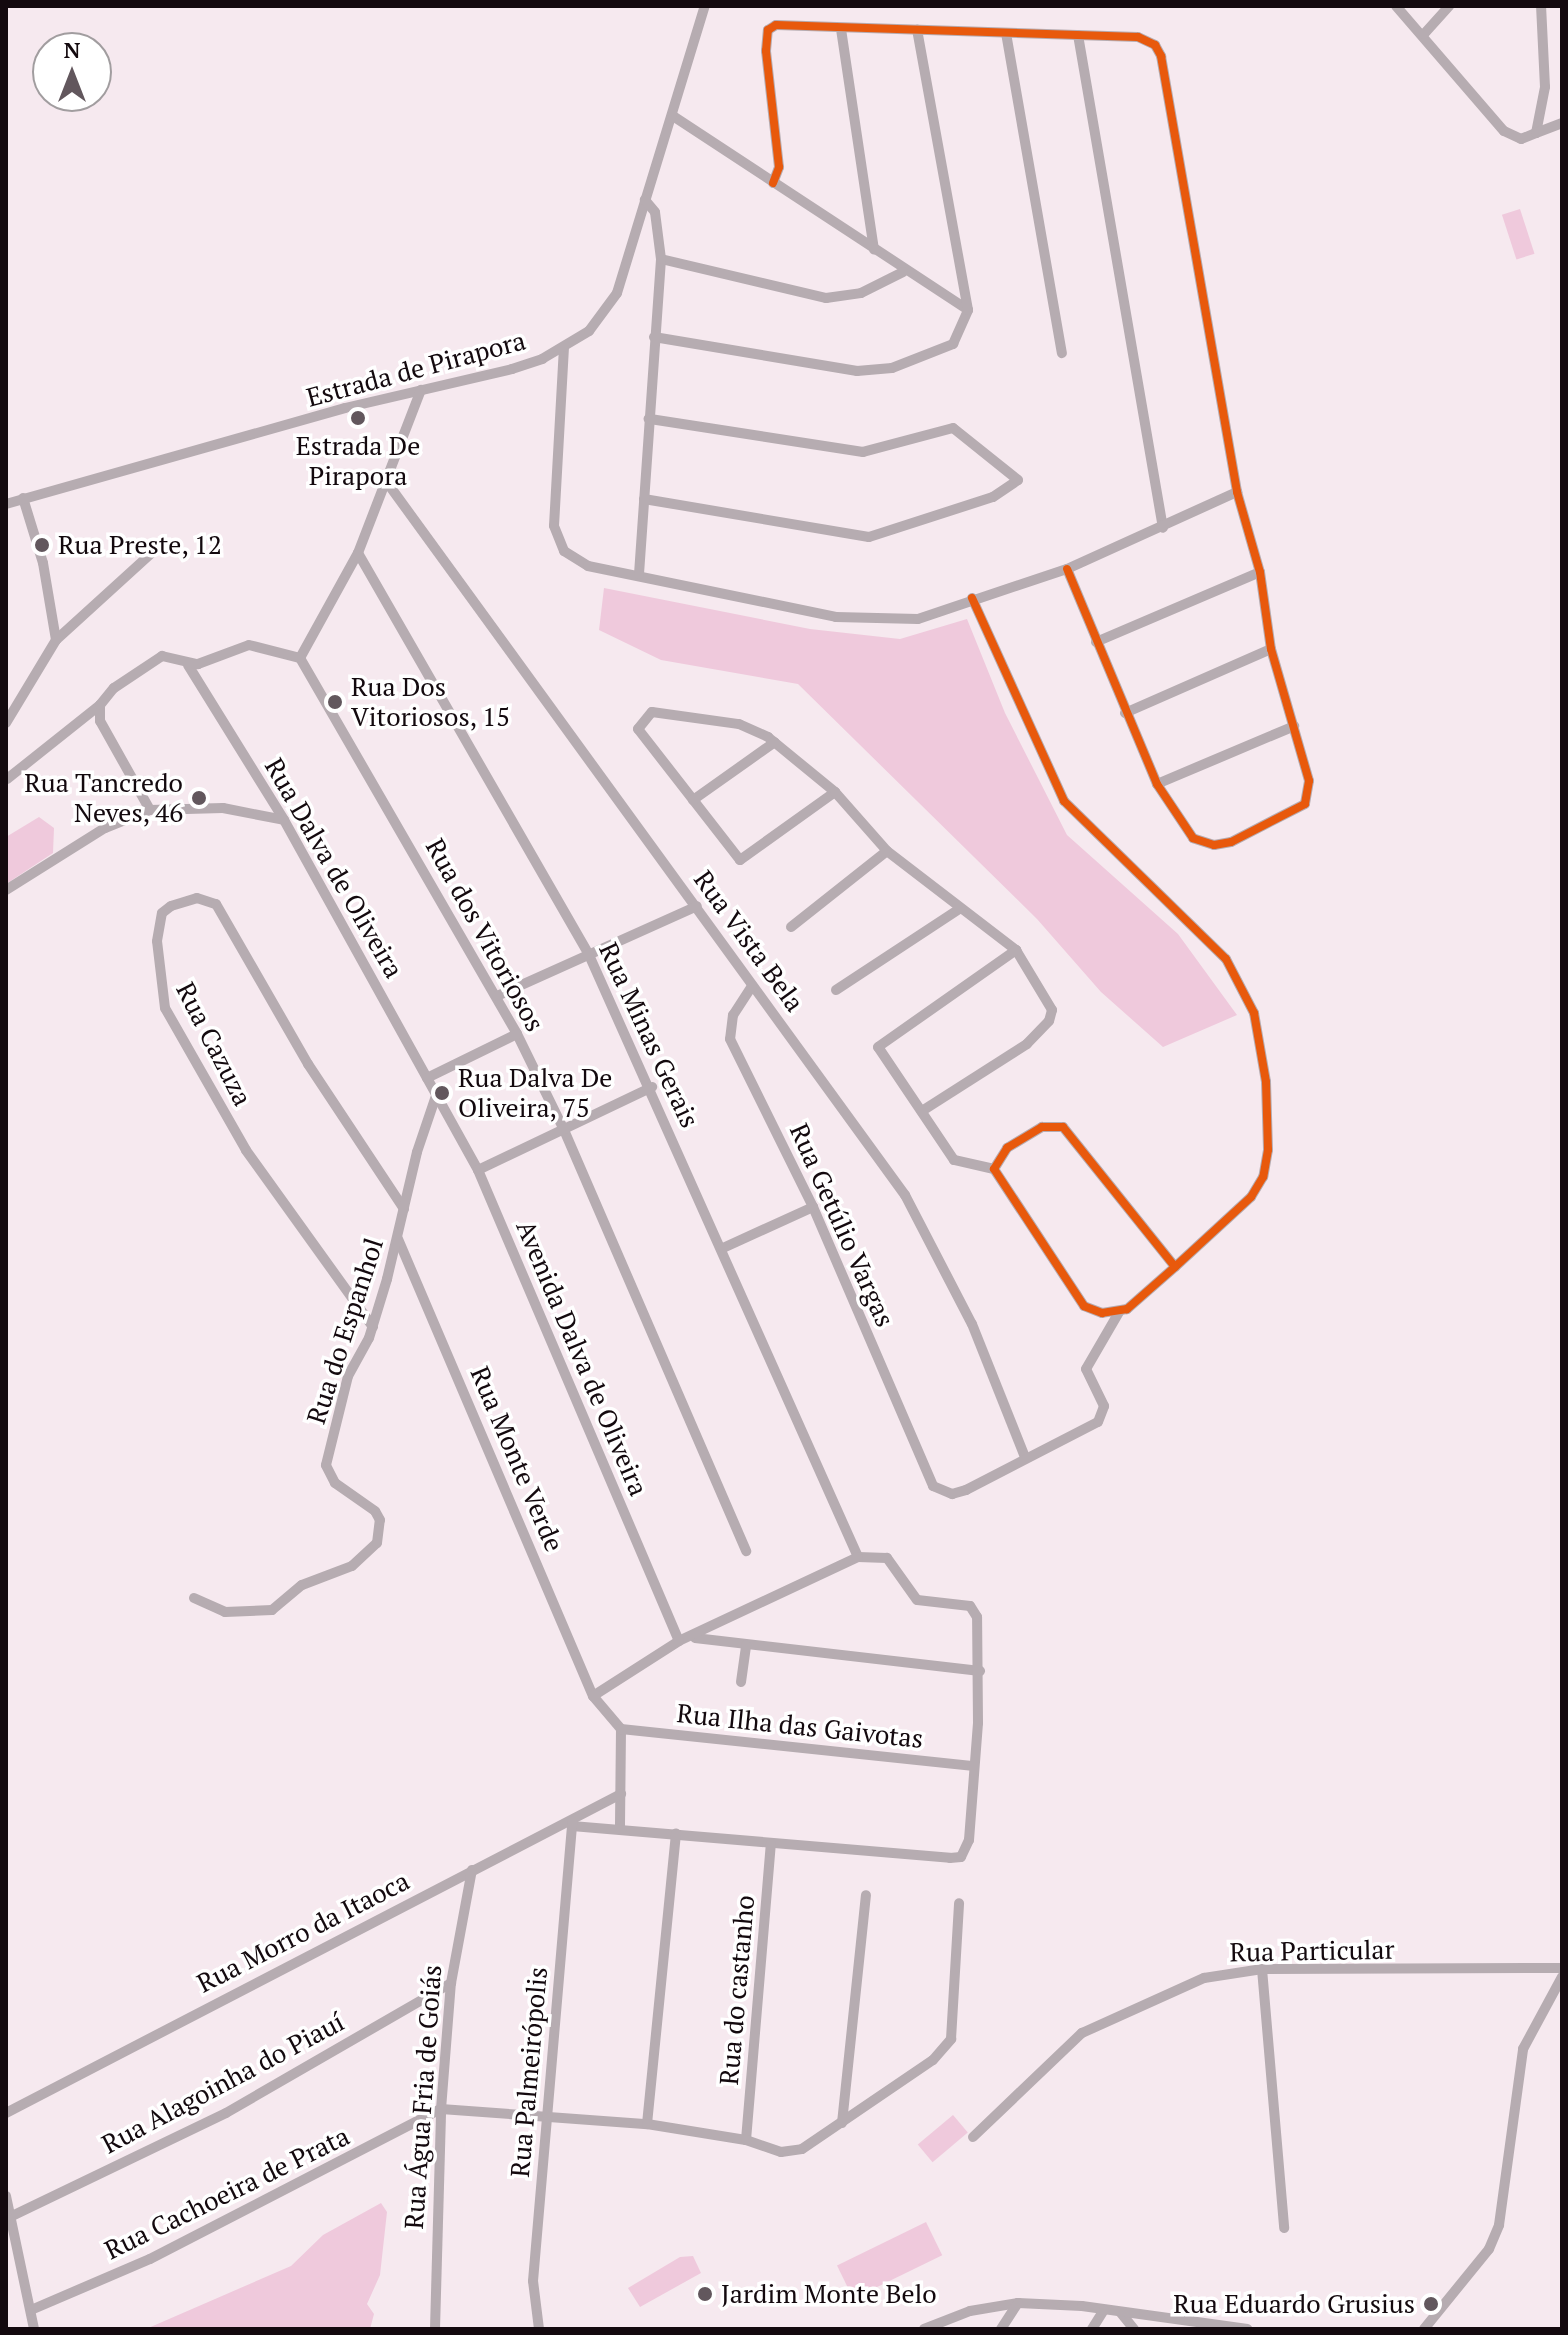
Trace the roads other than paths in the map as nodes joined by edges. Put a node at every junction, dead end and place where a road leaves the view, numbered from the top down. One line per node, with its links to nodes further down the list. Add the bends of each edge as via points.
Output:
1 (705, 6): 10 (street, Estrada de Pirapora)
2 (1396, 6): 8 (street)
3 (1449, 6): 8 (street)
4 (1541, 6): 12 (street, via 1545,87)
5 (841, 29): 6 (street); 13 (street, via 776,25 768,30 779,167); 15 (street)
6 (917, 30): 7 (street); 18 (street)
7 (1006, 33): 9 (street); 21 (street)
8 (1424, 34): 12 (street, via 1504,131 1521,139)
9 (1078, 35): 25 (street, via 1138,37 1161,56); 29 (street)
10 (673, 116): 13 (street); 14 (street, Estrada de Pirapora)
11 (1562, 123): 12 (street)
12 (1536, 133)
13 (773, 183): 15 (street)
14 (645, 200): 16 (street, via 655,212); 20 (street, Estrada de Pirapora, via 606,314)
15 (874, 250): 17 (street)
16 (661, 259): 17 (street, via 826,298 861,293); 19 (street)
17 (903, 272): 18 (street)
18 (968, 310): 19 (street, via 953,344 892,368 857,371)
19 (654, 337): 23 (street)
20 (564, 347): 22 (street, Estrada de Pirapora, via 512,369); 34 (street, via 556,535 564,551 582,564)
21 (1062, 353)
22 (421, 390): 24 (street); 26 (street, Estrada de Pirapora)
23 (649, 419): 27 (street); 27 (street, via 863,452 953,428 1018,480 993,497 869,537)
24 (386, 481): 31 (street); 54 (street, Rua Vista Bela)
25 (1237, 492): 29 (street); 33 (street)
26 (23, 498): 28 (street, Estrada de Pirapora); 36 (street, via 43,563)
27 (644, 499): 34 (street)
28 (6, 504)
29 (1163, 528): 32 (street)
30 (156, 549): 36 (street)
31 (358, 553): 39 (street); 58 (street, Rua Minas Gerais)
32 (1067, 569): 35 (street); 37 (street)
33 (1260, 572): 37 (street); 38 (street)
34 (639, 574): 35 (street, via 854,619 918,619)
35 (972, 598): 74 (street, via 1064,801 1226,959 1254,1013 1266,1082 1268,1150 1263,1177 1251,1197)
36 (56, 640): 43 (street)
37 (1096, 642): 42 (street)
38 (1271, 649): 42 (street); 44 (street)
39 (300, 658): 40 (street, via 249,645); 61 (street, Rua dos Vitoriosos)
40 (188, 665): 41 (street, via 172,657 152,659); 51 (street, Rua Dalva de Oliveira)
41 (100, 705): 46 (street); 50 (street, via 100,721)
42 (1125, 713): 47 (street)
43 (6, 723)
44 (1294, 726): 47 (street); 47 (street, via 1309,781 1307,800 1231,842 1214,845 1193,838)
45 (775, 742): 48 (street); 49 (street); 49 (street, via 739,724 652,712 638,729)
46 (7, 779)
47 (1157, 784)
48 (835, 792): 49 (street, via 740,860); 52 (street)
49 (693, 800)
50 (150, 810): 51 (street, via 223,808); 53 (street, via 105,828)
51 (284, 820): 63 (street, Rua Dalva de Oliveira)
52 (887, 851): 55 (street); 56 (street)
53 (6, 890)
54 (697, 906): 58 (street); 59 (street, Rua Vista Bela)
55 (961, 908): 57 (street); 60 (street)
56 (791, 927)
57 (1016, 950): 66 (street, via 1052,1010 1049,1021 1027,1044); 66 (street, via 878,1047)
58 (589, 955): 61 (street); 64 (street, Rua Minas Gerais)
59 (752, 986): 70 (street, Rua Getúlio Vargas, via 733,1015 730,1039); 77 (street, Rua Vista Bela, via 905,1195 972,1324)
60 (836, 990)
61 (497, 996): 62 (street, Rua dos Vitoriosos)
62 (517, 1034): 63 (street); 67 (street, Rua dos Vitoriosos)
63 (427, 1078): 65 (street, Rua Dalva de Oliveira)
64 (652, 1087): 67 (street); 73 (street, Rua Minas Gerais)
65 (436, 1096): 69 (street, Avenida Dalva de Oliveira); 71 (street, Rua do Espanhol)
66 (922, 1111): 68 (street, via 954,1160)
67 (564, 1130): 69 (street); 78 (street, Rua dos Vitoriosos)
68 (994, 1169): 74 (street, via 1007,1148 1042,1127 1063,1127); 75 (street, via 1084,1306)
69 (478, 1170): 82 (street, Avenida Dalva de Oliveira)
70 (813, 1207): 73 (street); 77 (street, Rua Getúlio Vargas, via 933,1486 952,1494 966,1490)
71 (404, 1209): 72 (street, Rua do Espanhol); 76 (street, Rua Cazuza, via 308,1064 216,904 197,898 162,913 157,941 165,1008 246,1150)
72 (398, 1239): 76 (street, Rua do Espanhol); 86 (street, Rua Monte Verde)
73 (723, 1248): 79 (street, Rua Minas Gerais)
74 (1175, 1267): 75 (street)
75 (1119, 1312): 77 (street, via 1086,1369 1104,1415)
76 (373, 1327): 80 (street, Rua do Espanhol, via 348,1376 326,1465 335,1483 375,1511 380,1520 377,1543 352,1566 302,1585 272,1610 225,1612)
77 (1025, 1457)
78 (746, 1551)
79 (858, 1557): 81 (street); 84 (street, via 887,1558 917,1600 970,1606 977,1617)
80 (194, 1598)
81 (692, 1638): 82 (street); 83 (street)
82 (679, 1641): 86 (street)
83 (746, 1645): 84 (street); 85 (street)
84 (980, 1671): 88 (street)
85 (741, 1682)
86 (593, 1696): 87 (street, Rua Monte Verde)
87 (621, 1729): 88 (street, Rua Ilha das Gaivotas); 89 (street)
88 (974, 1766): 93 (street, via 969,1840 961,1857)
89 (621, 1794): 90 (street, Rua Morro da Itaoca); 91 (street)
90 (572, 1822): 91 (street); 94 (street, Rua Morro da Itaoca); 103 (street, Rua Palmeirópolis)
91 (620, 1828): 92 (street)
92 (676, 1833): 93 (street); 105 (street)
93 (771, 1844): 107 (street, Rua do castanho)
94 (472, 1870): 100 (street, Rua Água Fria de Goiás); 102 (street, Rua Morro da Itaoca)
95 (866, 1895): 104 (street)
96 (959, 1903): 104 (street, via 951,2039 933,2060)
97 (1562, 1968): 98 (street, Rua Particular)
98 (1262, 1969): 106 (street, Rua Particular, via 1204,1978 1093,2027 1059,2051); 110 (street)
99 (1562, 1977): 124 (street, via 1523,2049 1499,2225 1489,2249)
100 (451, 1983): 101 (street, Rua Água Fria de Goiás); 109 (street, Rua Alagoinha do Piauí, via 226,2113)
101 (441, 2109): 103 (street); 112 (street, Rua Cachoeira de Prata, via 150,2259); 117 (street, Rua Água Fria de Goiás)
102 (6, 2113)
103 (545, 2117): 105 (street); 118 (street, Rua Palmeirópolis, via 533,2306)
104 (842, 2123): 107 (street, via 802,2149 781,2152)
105 (647, 2124): 107 (street)
106 (973, 2137)
107 (746, 2140)
108 (6, 2196): 109 (street)
109 (12, 2216): 112 (street)
110 (1284, 2228)
111 (1018, 2303): 113 (street); 115 (street); 120 (street)
112 (31, 2310): 116 (street)
113 (1104, 2310): 114 (street); 121 (street)
114 (1121, 2313): 122 (street); 123 (street)
115 (951, 2323): 119 (street)
116 (34, 2329)
117 (435, 2329)
118 (539, 2329)
119 (924, 2329)
120 (1001, 2329)
121 (1092, 2329)
122 (1134, 2329)
123 (1247, 2329)
124 (1424, 2329)

